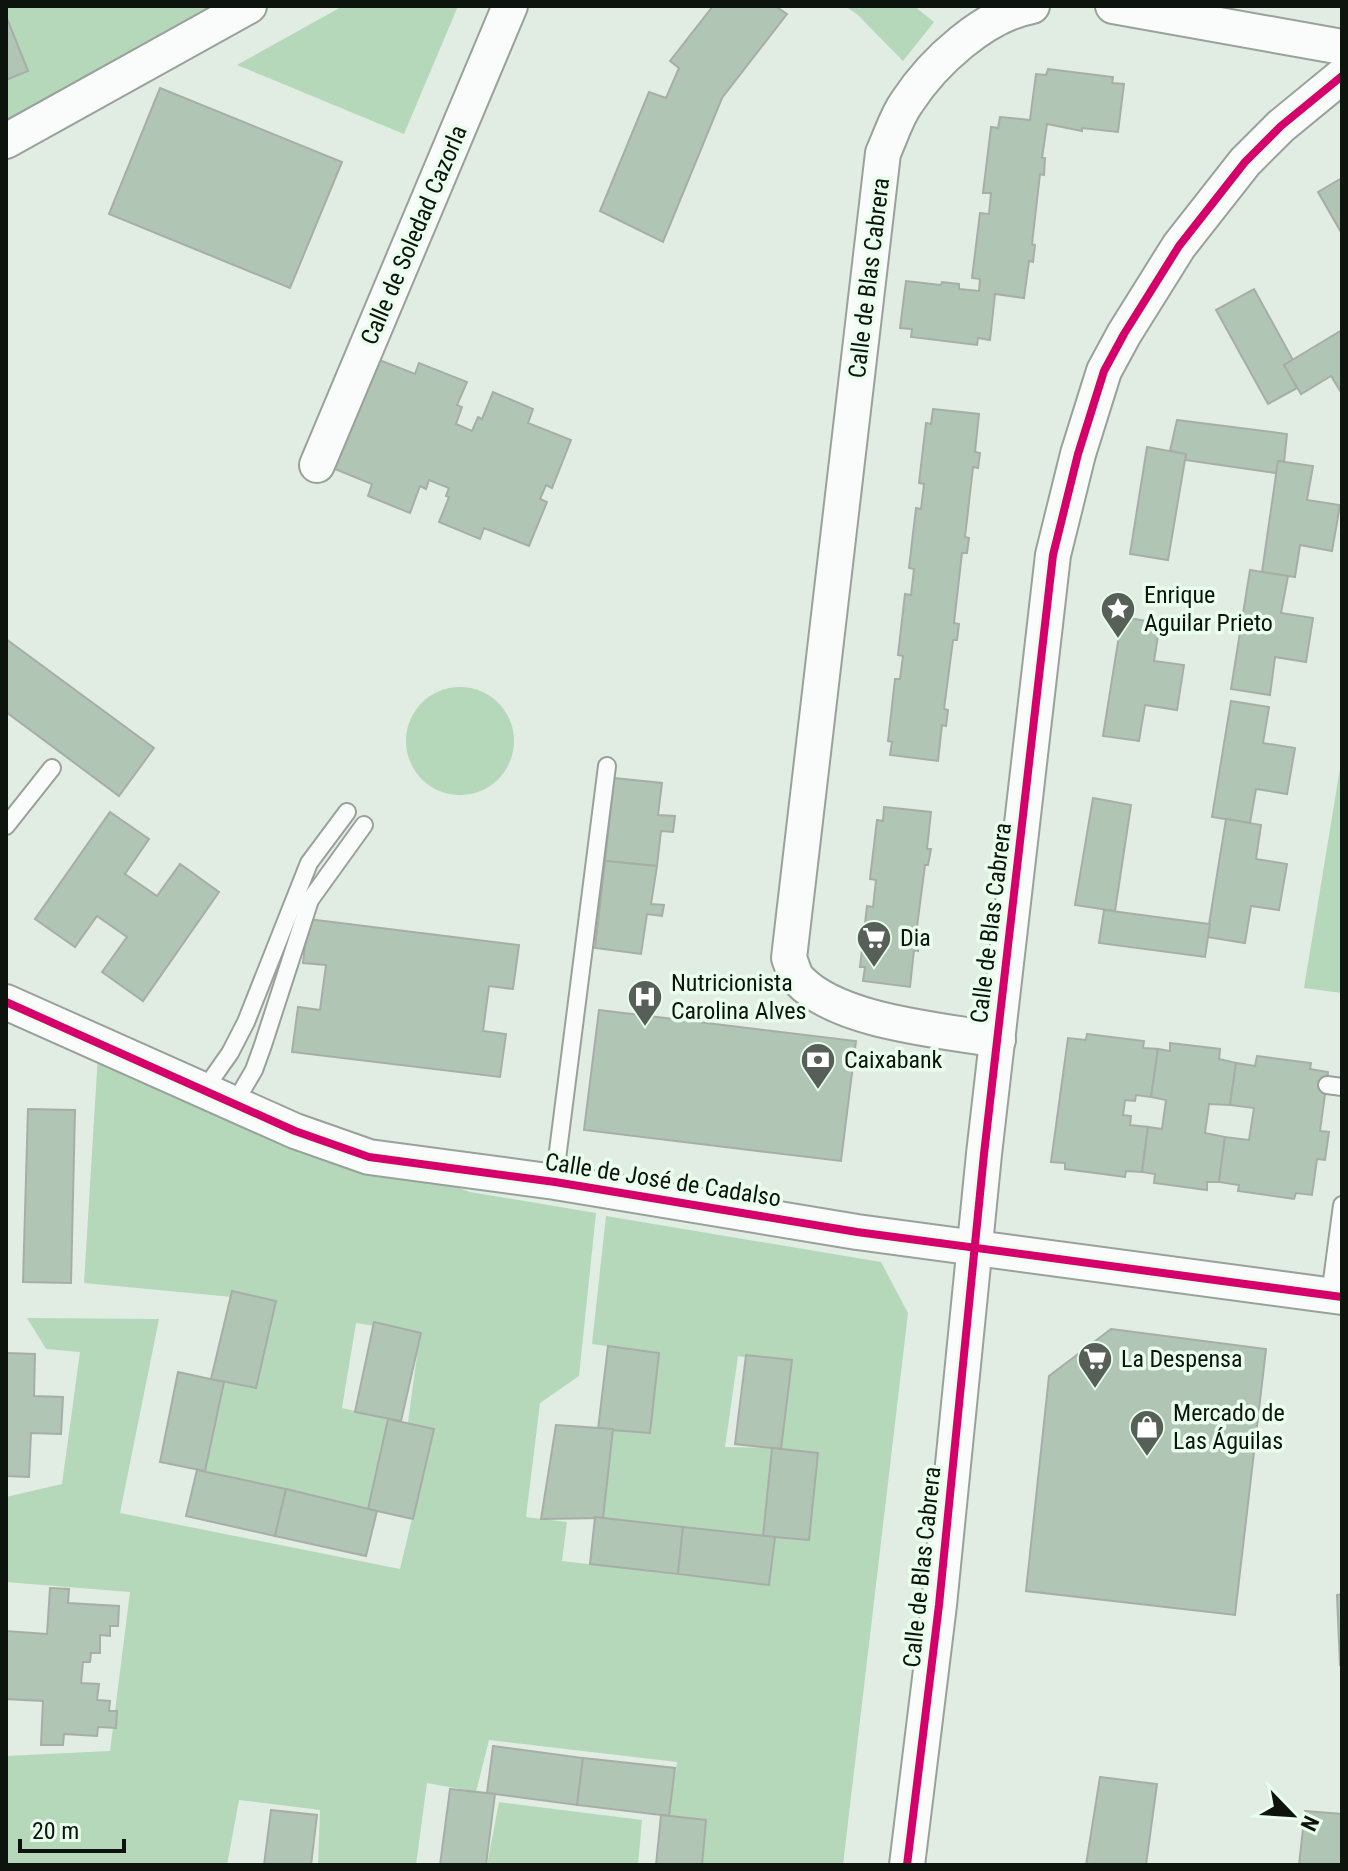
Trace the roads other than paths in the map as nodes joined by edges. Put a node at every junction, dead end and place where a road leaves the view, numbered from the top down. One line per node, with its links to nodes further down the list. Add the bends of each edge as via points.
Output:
1 (249, 6): 7 (street)
2 (510, 6): 8 (street, Calle de Soledad Cazorla)
3 (1032, 6): 15 (street, Calle de Blas Cabrera, via 989,23 938,62 905,104 883,153 789,958 796,978 827,1002 853,1013)
4 (1113, 6): 5 (street)
5 (1342, 47)
6 (1342, 76): 15 (street, Calle de Blas Cabrera, via 1281,126 1215,197 1104,371 1053,555)
7 (6, 141)
8 (317, 465)
9 (607, 766): 17 (lane)
10 (52, 768): 13 (lane)
11 (347, 812): 16 (lane, via 309,863 230,1053)
12 (364, 825): 16 (lane, via 310,900 254,1070)
13 (6, 826)
14 (6, 1002): 16 (street, Calle de José de Cadalso)
15 (998, 1040): 19 (street, Calle de Blas Cabrera)
16 (219, 1097): 17 (street, Calle de José de Cadalso, via 369,1157)
17 (556, 1170): 19 (street, Calle de José de Cadalso, via 857,1232)
18 (1342, 1205): 20 (lane)
19 (974, 1248): 20 (street, Calle de José de Cadalso); 21 (street, Calle de Blas Cabrera)
20 (1336, 1296)
21 (907, 1865)

